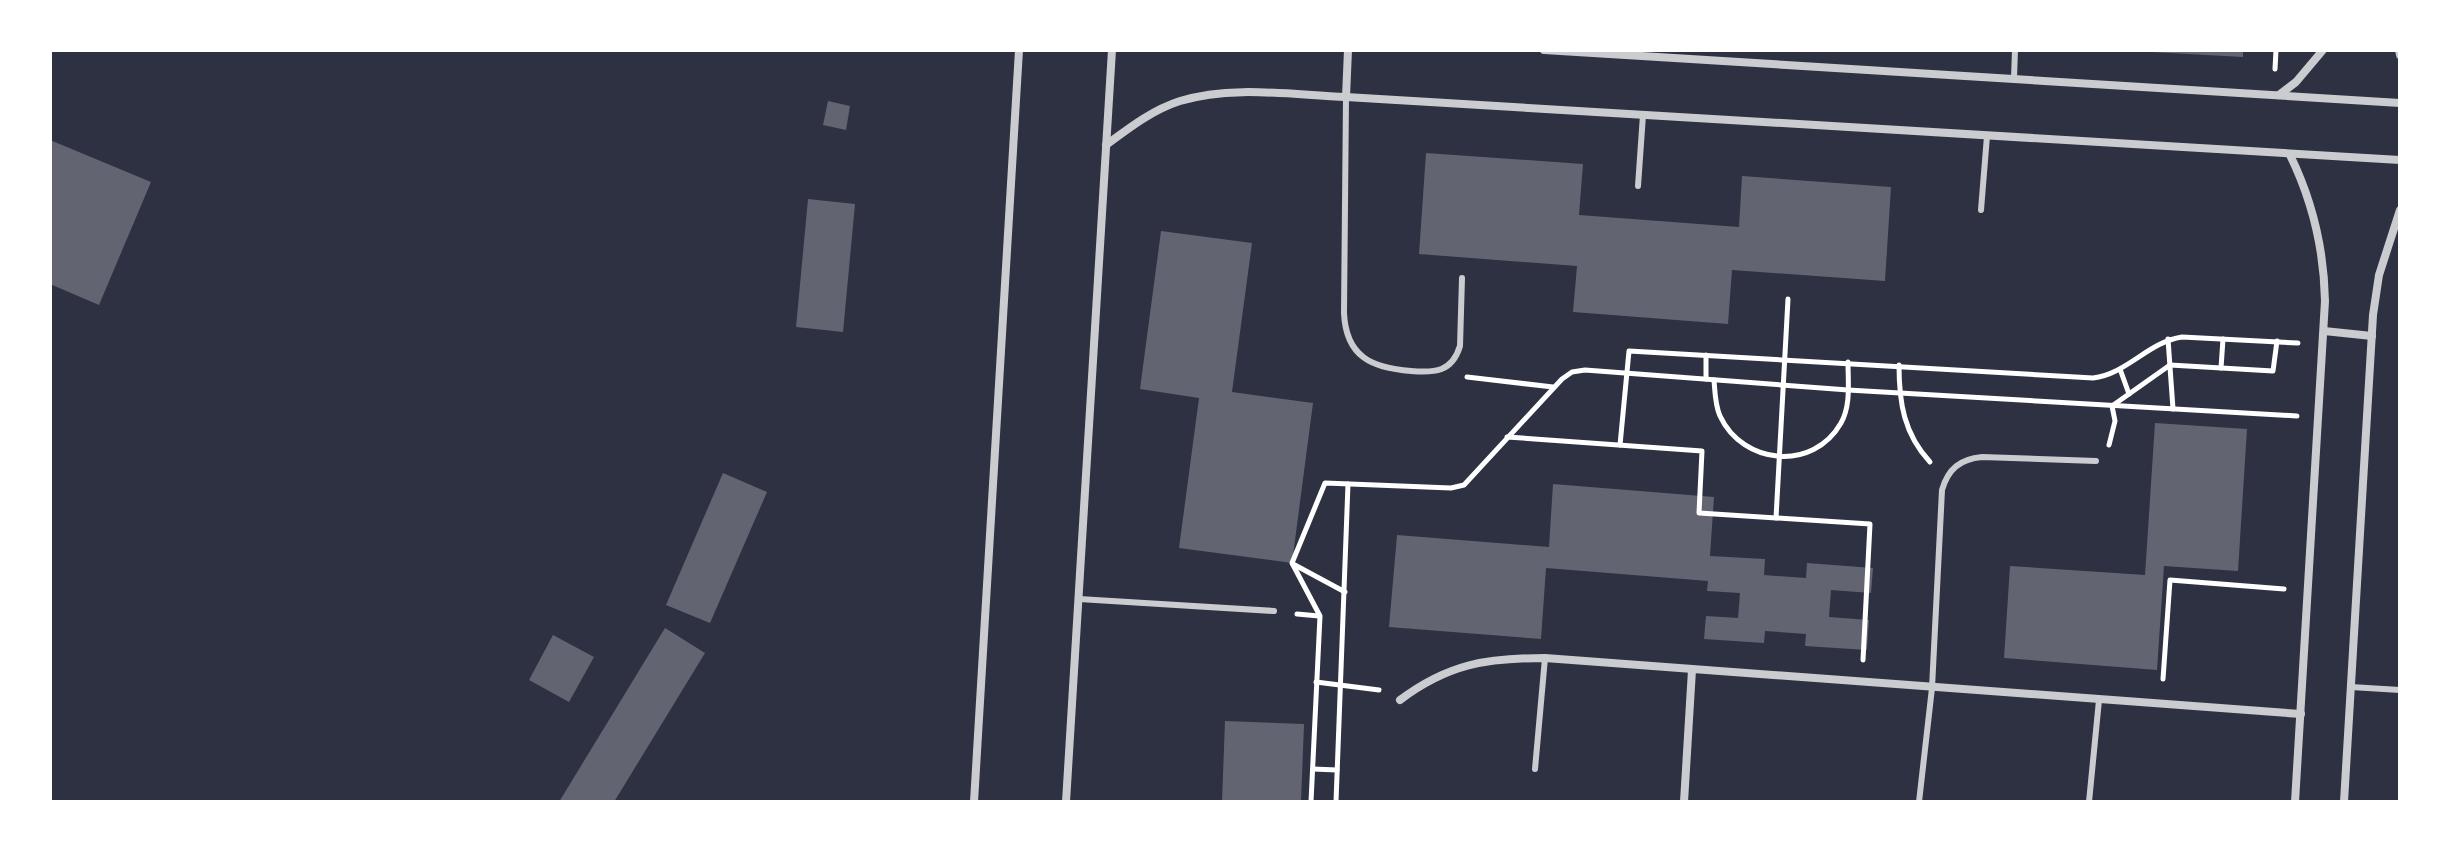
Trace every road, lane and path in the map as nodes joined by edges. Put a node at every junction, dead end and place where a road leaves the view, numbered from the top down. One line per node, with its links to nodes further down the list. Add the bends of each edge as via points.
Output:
1 (1019, 50): 74 (street)
2 (1112, 50): 13 (street)
3 (1348, 50): 9 (street)
4 (1544, 50): 7 (street)
5 (2015, 50): 7 (lane)
6 (2323, 50): 8 (street)
7 (2014, 78): 8 (street)
8 (2279, 95): 10 (street)
9 (1346, 97): 11 (street); 13 (street, via 1221,93 1179,101 1140,119); 34 (lane, via 1345,326 1355,349 1375,365)
10 (2400, 103)
11 (1643, 115): 12 (street); 16 (lane)
12 (1987, 136): 14 (street); 17 (lane)
13 (1106, 145): 56 (street)
14 (2290, 155): 15 (street); 21 (street, via 2320,241)
15 (2400, 160)
16 (1638, 186)
17 (1981, 210)
18 (2400, 210): 22 (street, via 2379,275)
19 (1462, 278): 34 (lane, via 1460,346 1451,364)
20 (1788, 299): 28 (path)
21 (2324, 331): 22 (street); 26 (street)
22 (2372, 336): 63 (street)
23 (2168, 339): 24 (path); 31 (path); 33 (path)
24 (2223, 339): 25 (path); 32 (path)
25 (2277, 341): 26 (path); 32 (path, via 2273,371)
26 (2323, 345): 45 (street)
27 (1706, 355): 28 (path); 35 (path, via 1629,351); 36 (path)
28 (1785, 359): 29 (path); 38 (path)
29 (1848, 362): 30 (path); 40 (path)
30 (1899, 365): 33 (path, via 2093,378); 41 (path)
31 (2170, 365): 32 (path); 42 (path); 44 (path)
32 (2221, 368)
33 (2120, 369): 42 (path)
34 (1434, 373): 39 (path)
35 (1626, 373): 36 (path); 39 (path, via 1572,372); 47 (path)
36 (1706, 379): 37 (path)
37 (1714, 380): 38 (path); 48 (path, via 1715,401 1729,432 1759,454)
38 (1784, 385): 40 (path); 48 (path)
39 (1554, 388): 46 (path)
40 (1848, 390): 41 (path); 48 (path, via 1841,424 1829,438 1797,456)
41 (1899, 393): 43 (path); 50 (path, via 1913,440)
42 (2129, 394): 43 (path)
43 (2112, 406): 44 (path); 49 (path, via 2113,436)
44 (2173, 409): 45 (path)
45 (2318, 418): 54 (street)
46 (1506, 437): 47 (path); 51 (path, via 1464,485)
47 (1620, 445): 52 (path, via 1702,451 1699,513)
48 (1780, 458): 52 (path)
49 (2096, 461): 50 (lane, via 1968,458)
50 (1946, 476): 64 (lane)
51 (1348, 484): 53 (path, via 1325,483); 55 (path)
52 (1776, 518): 61 (path, via 1870,524)
53 (1292, 563): 55 (path); 60 (path, via 1320,616)
54 (2308, 590): 69 (path, via 2170,580); 70 (street)
55 (1345, 592): 62 (path)
56 (1079, 599): 57 (lane); 75 (street)
57 (1274, 611)
58 (1545, 658): 59 (street); 66 (street, via 1469,665 1434,676); 72 (lane)
59 (1692, 670): 61 (street); 78 (street)
60 (1316, 682): 62 (path); 71 (path)
61 (1862, 683): 64 (street)
62 (1342, 686): 66 (path); 73 (path)
63 (2351, 687): 65 (lane); 82 (street)
64 (1932, 688): 68 (street); 79 (lane)
65 (2400, 690)
66 (1409, 694): 67 (street)
67 (1400, 700)
68 (2099, 700): 69 (street); 80 (lane)
69 (2161, 704): 70 (street)
70 (2301, 714): 81 (street)
71 (1313, 769): 73 (path); 76 (path)
72 (1535, 769)
73 (1337, 770): 77 (path)
74 (974, 802)
75 (1066, 802)
76 (1311, 802)
77 (1336, 802)
78 (1684, 802)
79 (1919, 802)
80 (2089, 802)
81 (2295, 802)
82 (2344, 802)

